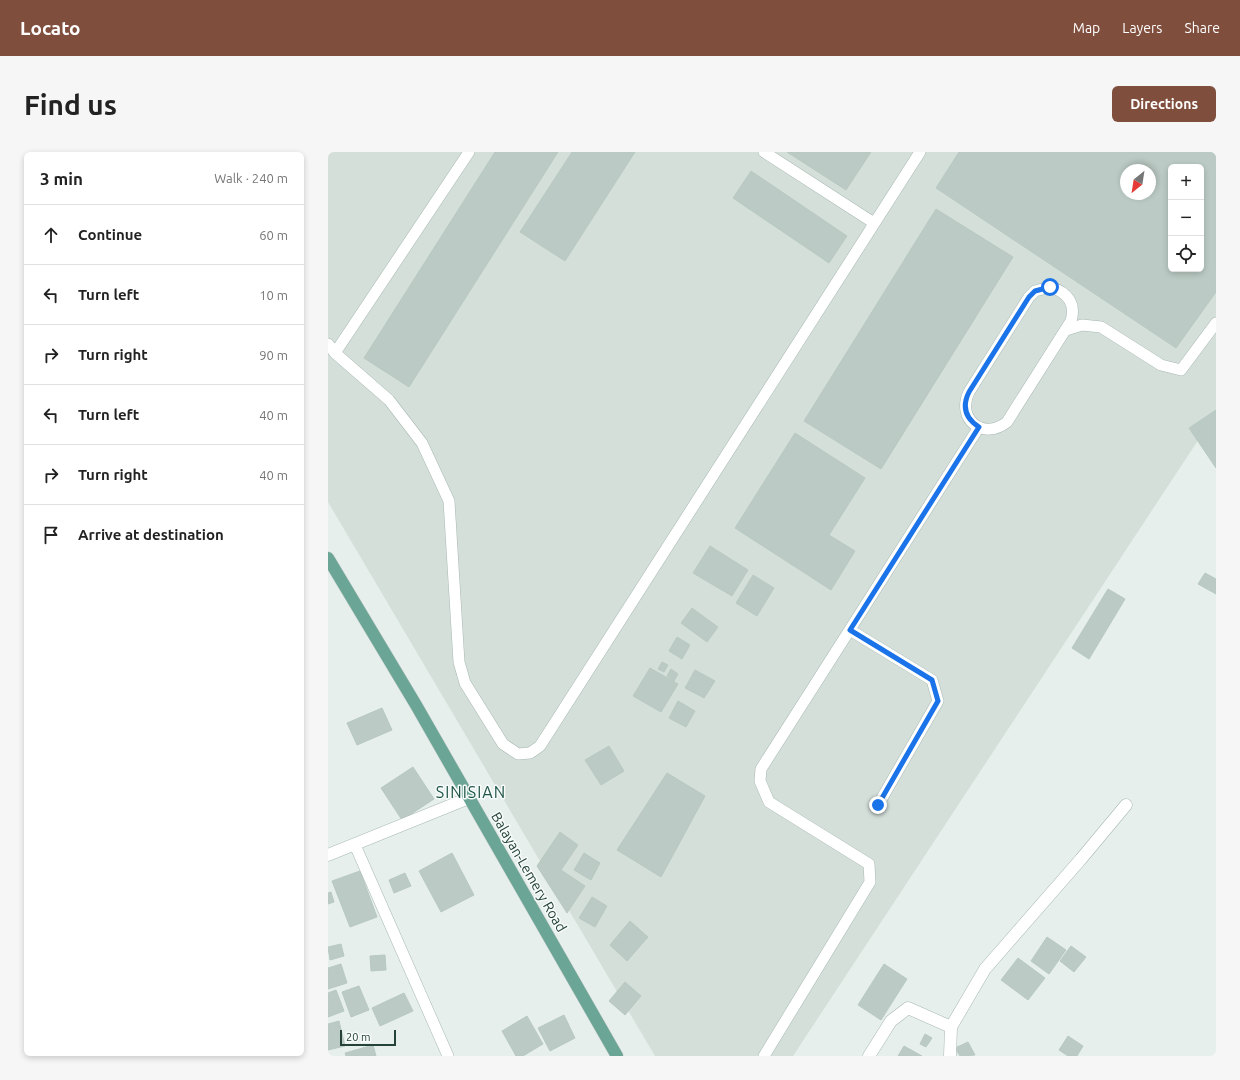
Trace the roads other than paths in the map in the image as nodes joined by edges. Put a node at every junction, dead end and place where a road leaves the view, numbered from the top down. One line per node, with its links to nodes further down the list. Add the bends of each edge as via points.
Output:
1 (469, 152): 8 (lane)
2 (764, 152): 4 (lane)
3 (920, 152): 4 (lane)
4 (874, 223): 8 (lane, via 540,746 530,753 518,754 503,744 466,683 459,662 449,502 422,443 389,400)
5 (1216, 323): 6 (lane, via 1181,370 1161,365 1101,327 1082,325)
6 (1066, 330): 9 (lane, via 1007,422 994,429); 9 (lane, via 1073,314 1070,299 1058,289 1050,287 1035,291 966,399 967,416)
7 (328, 344): 8 (lane)
8 (335, 353)
9 (979, 427): 11 (lane)
10 (328, 558): 12 (main road, Balayan-Lemery Road)
11 (850, 630): 13 (lane, via 932,680 938,701); 20 (lane, via 761,769 760,780 769,802 869,864 870,882)
12 (469, 798): 15 (street); 19 (main road, Balayan-Lemery Road)
13 (878, 805)
14 (1126, 805): 17 (street, via 985,969)
15 (355, 845): 16 (street); 18 (lane)
16 (328, 855)
17 (951, 1027): 21 (street, via 908,1008 891,1021); 22 (street)
18 (448, 1056)
19 (617, 1056)
20 (764, 1056)
21 (869, 1056)
22 (950, 1056)

